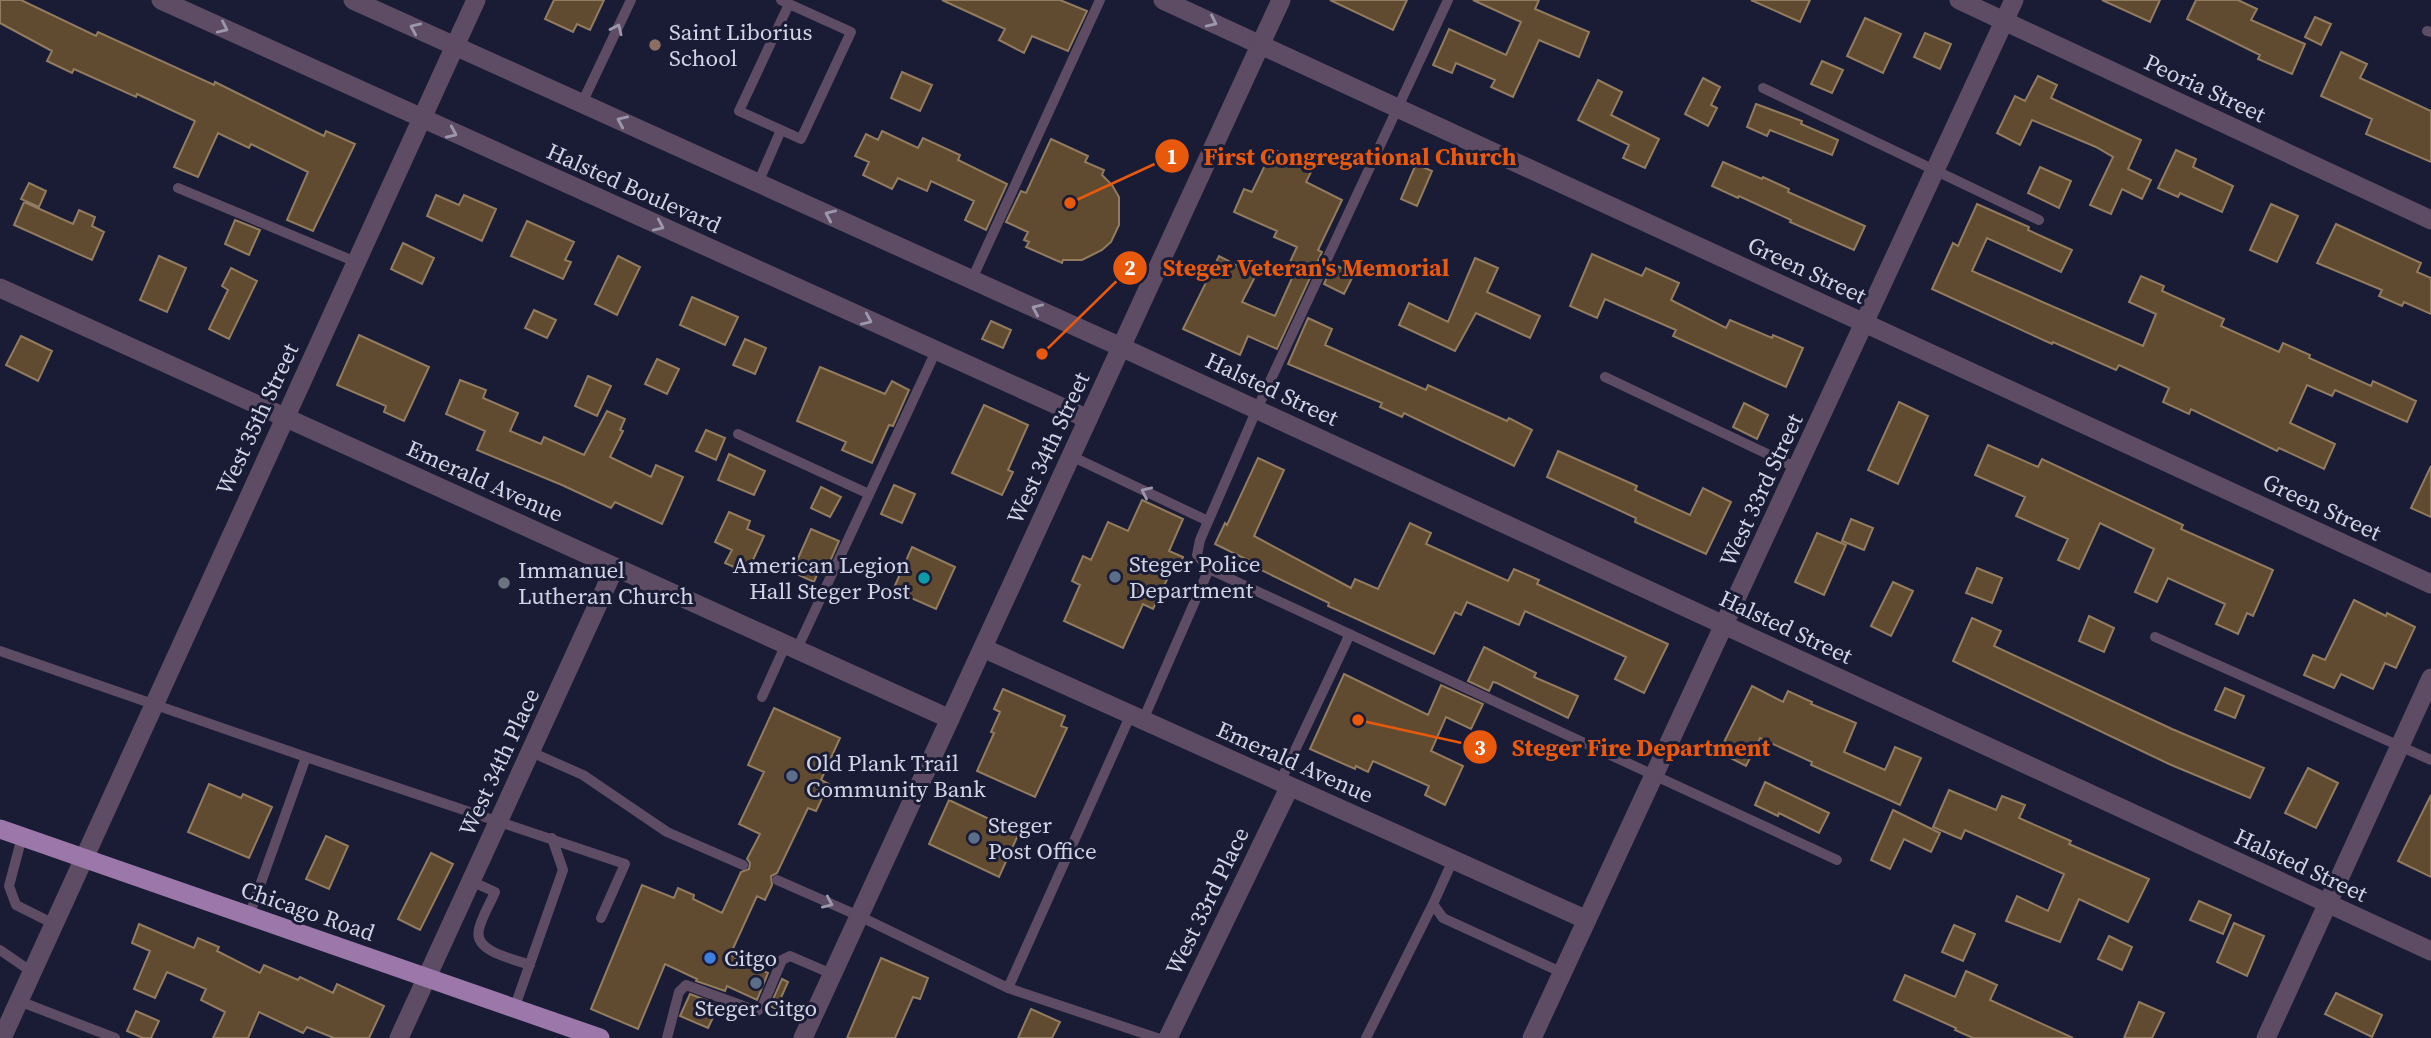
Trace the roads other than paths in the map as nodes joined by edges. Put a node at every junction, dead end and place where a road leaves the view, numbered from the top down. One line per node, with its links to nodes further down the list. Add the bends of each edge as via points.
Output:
1 (161, 0): 18 (street, Halsted Boulevard, one-way to 18)
2 (353, 0): 14 (street, one-way to 2)
3 (475, 0): 14 (street, West 35th Street)
4 (631, 0): 16 (lane, one-way to 4)
5 (1100, 0): 26 (lane)
6 (1163, 0): 13 (street, Green Street, one-way to 13)
7 (1281, 0): 13 (street, West 34th Street)
8 (1448, 0): 17 (lane)
9 (1959, 0): 12 (street, Peoria Street)
10 (2014, 0): 12 (street, West 33rd Street)
11 (785, 2): 19 (lane, via 739,111); 19 (lane, via 851,32 801,139)
12 (2004, 21): 20 (street, West 33rd Street); 24 (street, Peoria Street)
13 (1261, 45): 17 (street, Green Street); 29 (street, West 34th Street)
14 (455, 46): 16 (street); 18 (street, West 35th Street)
15 (1763, 88): 20 (lane)
16 (582, 103): 21 (street, one-way to 16)
17 (1398, 108): 28 (street, Green Street); 32 (lane)
18 (421, 119): 25 (street, West 35th Street); 30 (street, Halsted Boulevard, one-way to 30)
19 (781, 130): 21 (lane)
20 (1936, 171): 23 (lane); 28 (street, West 33rd Street)
21 (758, 183): 26 (street, one-way to 21)
22 (178, 188): 25 (lane)
23 (2039, 220)
24 (2431, 220)
25 (356, 261): 33 (street, West 35th Street)
26 (972, 279): 29 (street, one-way to 26)
27 (0, 288): 33 (street, Emerald Avenue)
28 (1866, 324): 37 (street, West 33rd Street); 42 (street, Green Street)
29 (1121, 347): 32 (street, Halsted Street); 34 (street, West 34th Street)
30 (936, 351): 34 (street, Halsted Boulevard); 38 (lane)
31 (1605, 377): 37 (lane)
32 (1257, 409): 39 (lane); 43 (street, Halsted Street)
33 (285, 417): 40 (street, Emerald Avenue); 51 (street, West 35th Street)
34 (1088, 419): 36 (street, West 34th Street)
35 (738, 434): 38 (lane)
36 (1071, 456): 39 (lane, one-way to 36); 47 (street, West 34th Street)
37 (1798, 468): 43 (street, West 33rd Street)
38 (869, 494): 46 (lane)
39 (1208, 521): 41 (lane, via 1197,555)
40 (615, 567): 46 (street, Emerald Avenue); 55 (street, West 34th Place)
41 (1209, 569): 44 (lane); 52 (lane)
42 (2431, 584)
43 (1724, 626): 58 (street, West 33rd Street); 71 (street, Halsted Street)
44 (1350, 634): 58 (lane); 59 (lane)
45 (2155, 637): 54 (lane)
46 (791, 647): 50 (lane); 53 (street, Emerald Avenue)
47 (983, 648): 52 (street, Emerald Avenue); 53 (street, West 34th Street)
48 (0, 651): 51 (lane)
49 (2431, 678): 54 (street)
50 (762, 697)
51 (154, 703): 56 (lane); 64 (street, West 35th Street)
52 (1137, 717): 59 (street, Emerald Avenue); 84 (lane)
53 (950, 719): 73 (street, West 34th Street)
54 (2400, 746): 57 (lane); 71 (street)
55 (531, 752): 60 (street, West 34th Place); 67 (lane, via 583,775 667,832)
56 (306, 757): 60 (lane); 72 (lane)
57 (2431, 760)
58 (1655, 775): 66 (lane); 75 (street, West 33rd Street)
59 (1285, 784): 65 (street, Emerald Avenue); 94 (street, West 33rd Place)
60 (499, 820): 63 (lane); 69 (street, West 34th Place)
61 (0, 829): 62 (main road, Chicago Road)
62 (22, 837): 64 (main road, Chicago Road); 76 (lane, via 9,886 16,905)
63 (552, 838): 74 (lane, via 625,864); 79 (lane, via 563,870)
64 (83, 858): 72 (main road, Chicago Road); 76 (street, West 35th Street)
65 (1453, 860): 70 (lane); 75 (street, Emerald Avenue)
66 (1837, 860)
67 (743, 865)
68 (777, 880): 73 (lane, one-way to 73)
69 (471, 881): 79 (lane, via 495,892 478,932 481,941 488,949); 83 (street, West 34th Place)
70 (1433, 904): 81 (lane, via 1443,918); 95 (lane)
71 (2327, 904): 78 (street, Halsted Street); 97 (street)
72 (249, 916): 83 (main road, Chicago Road)
73 (859, 916): 82 (street, West 34th Street); 84 (lane)
74 (601, 918)
75 (1587, 920): 81 (street, West 33rd Street)
76 (54, 924): 80 (street, West 35th Street)
77 (0, 950): 80 (lane)
78 (2431, 951)
79 (530, 965): 86 (lane)
80 (32, 972): 85 (street, West 35th Street)
81 (1563, 973): 96 (street, West 33rd Street)
82 (832, 974): 91 (lane, via 790,956 782,960 757,1011 686,985 679,992); 92 (street, West 34th Street)
83 (427, 978): 86 (main road, Chicago Road); 89 (street, West 34th Place)
84 (1008, 988): 93 (lane)
85 (19, 1001): 87 (street, West 35th Street); 88 (lane)
86 (514, 1009): 90 (main road, Chicago Road)
87 (2, 1038)
88 (116, 1038)
89 (399, 1038)
90 (600, 1038)
91 (667, 1038)
92 (803, 1038)
93 (1157, 1038)
94 (1168, 1038)
95 (1366, 1038)
96 (1532, 1038)
97 (2266, 1038)

